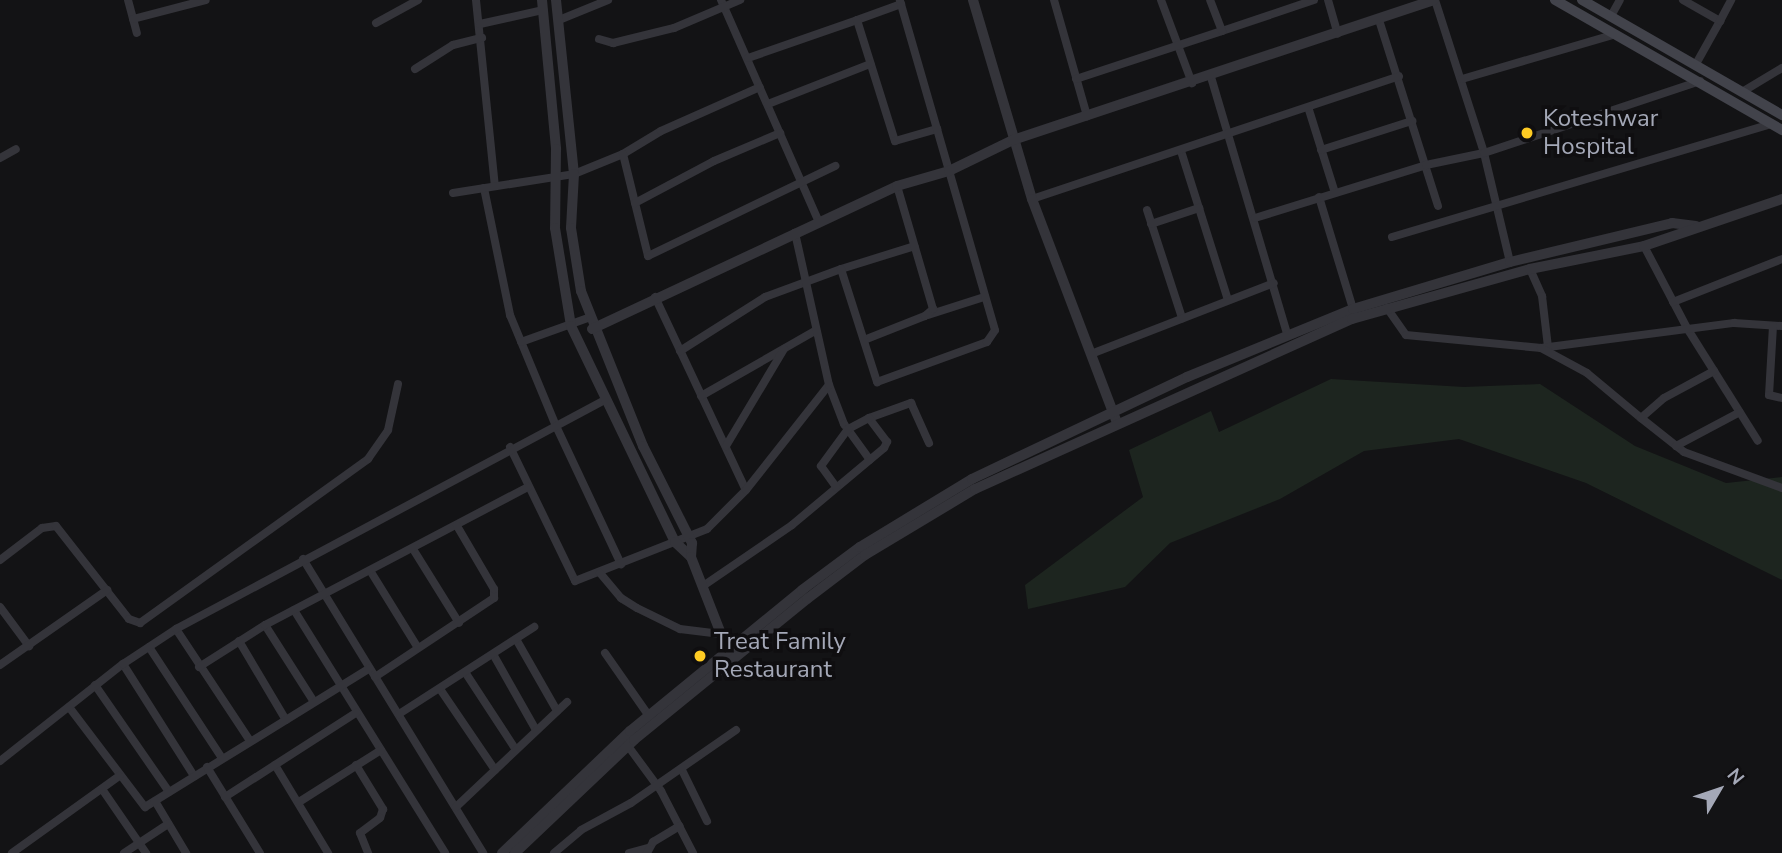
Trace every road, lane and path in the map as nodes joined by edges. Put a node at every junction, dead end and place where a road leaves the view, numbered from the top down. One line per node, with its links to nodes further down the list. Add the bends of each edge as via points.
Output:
1 (128, 0): 24 (street)
2 (206, 0): 24 (street)
3 (418, 0): 29 (street)
4 (476, 0): 30 (street)
5 (556, 0): 25 (street)
6 (608, 0): 25 (street)
7 (740, 0): 21 (street)
8 (974, 0): 60 (street)
9 (1054, 0): 45 (street)
10 (1161, 0): 37 (street)
11 (1210, 0): 31 (street)
12 (1314, 0): 31 (street)
13 (1328, 0): 33 (street)
14 (1434, 0): 27 (street); 46 (street)
15 (1555, 0): 34 (main road)
16 (1582, 0): 23 (main road)
17 (1620, 0): 23 (street)
18 (1683, 0): 28 (street)
19 (1731, 0): 28 (street)
20 (900, 2): 26 (street); 57 (street)
21 (723, 3): 36 (street, via 674,28 614,43); 38 (street)
22 (542, 5): 30 (street); 71 (street)
23 (1611, 16): 40 (main road)
24 (133, 19): 32 (street)
25 (559, 20): 70 (street)
26 (857, 20): 38 (street); 39 (street)
27 (1379, 20): 33 (street); 43 (street)
28 (1720, 21): 40 (street)
29 (376, 23)
30 (480, 24): 35 (street)
31 (1222, 31): 37 (street)
32 (138, 33)
33 (1338, 34): 44 (street)
34 (1616, 34): 46 (street); 47 (main road)
35 (482, 38): 42 (street, via 453,45); 73 (street)
36 (599, 39)
37 (1178, 46): 45 (street); 48 (street)
38 (748, 58): 49 (street)
39 (870, 64): 51 (street); 57 (street, via 895,141)
40 (1696, 64): 50 (main road)
41 (1782, 68): 50 (street)
42 (415, 69)
43 (1399, 76): 52 (street); 55 (street)
44 (1212, 77): 48 (street); 59 (street)
45 (1076, 79): 54 (street)
46 (1462, 79): 64 (street)
47 (1700, 81): 56 (main road); 64 (street)
48 (1192, 83): 54 (street)
49 (760, 87): 51 (street); 65 (street)
50 (1742, 92): 53 (main road)
51 (768, 104): 58 (street)
52 (1309, 110): 59 (street); 62 (street)
53 (1782, 115)
54 (1087, 116): 60 (street)
55 (1412, 121): 62 (street); 67 (street)
56 (1777, 127): 83 (street)
57 (937, 129): 69 (street)
58 (780, 133): 72 (street); 81 (street, via 703,166)
59 (1231, 135): 63 (street); 86 (street)
60 (1013, 140): 69 (street); 79 (street)
61 (16, 149): 66 (street)
62 (1321, 150): 76 (street)
63 (1181, 151): 79 (street); 84 (street)
64 (1484, 153): 67 (street); 83 (street)
65 (622, 154): 70 (street); 81 (street)
66 (0, 158)
67 (1426, 165): 76 (street); 82 (street)
68 (835, 166): 72 (street)
69 (949, 171): 74 (street); 101 (street)
70 (574, 174): 71 (street); 107 (street, via 571,228)
71 (556, 177): 73 (street); 109 (street, via 555,228)
72 (801, 182): 81 (street, via 648,256); 87 (street)
73 (495, 186): 75 (street)
74 (897, 186): 87 (street); 92 (street)
75 (484, 188): 77 (street); 116 (street, via 510,315)
76 (1335, 193): 78 (street)
77 (453, 194)
78 (1319, 197): 86 (street); 105 (street)
79 (1032, 199): 120 (street)
80 (1782, 199): 89 (street)
81 (635, 203)
82 (1438, 206)
83 (1498, 206): 91 (street); 95 (street)
84 (1199, 208): 88 (street); 102 (street)
85 (1147, 210): 88 (street)
86 (1255, 218): 99 (street)
87 (819, 222): 90 (street)
88 (1152, 224): 108 (street)
89 (1697, 226): 93 (street); 95 (street, via 1672,223)
90 (795, 233): 98 (street); 100 (street)
91 (1392, 237)
92 (915, 246): 96 (street); 106 (street, via 933,309)
93 (1644, 246): 97 (street); 103 (street)
94 (1782, 259): 103 (street)
95 (1510, 262): 105 (street)
96 (841, 269): 98 (street); 115 (street)
97 (1530, 269): 104 (street); 118 (street, via 1542,296)
98 (806, 283): 113 (street); 119 (street, via 765,297)
99 (1274, 283): 102 (street); 114 (street)
100 (655, 297): 112 (street); 119 (street)
101 (984, 297): 106 (street); 115 (street, via 995,330 987,342 877,382)
102 (1228, 300): 108 (street)
103 (1673, 302): 111 (street)
104 (1387, 308): 118 (street, via 1406,335); 130 (street)
105 (1353, 309): 114 (street)
106 (926, 316): 115 (street)
107 (588, 318): 109 (street); 112 (street)
108 (1182, 318): 120 (street)
109 (570, 326): 116 (street); 126 (street)
110 (1778, 326): 111 (street, via 1734,323); 125 (street, via 1769,395)
111 (1687, 328): 118 (street); 121 (street)
112 (592, 329): 144 (street)
113 (815, 331): 117 (street); 123 (street)
114 (1287, 334): 130 (street, via 1187,377)
115 (864, 340)
116 (521, 342): 131 (street)
117 (786, 347): 124 (street); 135 (street)
118 (1544, 348): 129 (street, via 1587,373)
119 (680, 351): 124 (street)
120 (1091, 354): 130 (street)
121 (1714, 371): 127 (street); 129 (street, via 1664,398)
122 (398, 384): 154 (street, via 388,430 368,459 140,623 129,619)
123 (829, 385): 132 (street); 142 (street)
124 (701, 396): 135 (street)
125 (1782, 398)
126 (604, 400): 131 (street); 145 (street)
127 (1740, 412): 133 (street); 136 (street)
128 (869, 418): 132 (street); 134 (street, via 911,402); 138 (street, via 887,442)
129 (1640, 418): 136 (street)
130 (1116, 420): 170 (street, via 972,479 912,514 860,547)
131 (556, 426): 137 (street); 150 (street)
132 (848, 429): 138 (street); 140 (street, via 821,466)
133 (1758, 441)
134 (929, 443)
135 (726, 446): 142 (street)
136 (1676, 446): 141 (street)
137 (510, 447): 139 (street); 148 (street)
138 (870, 460): 140 (street)
139 (528, 487): 143 (street); 152 (street, via 572,578 581,581)
140 (836, 487): 153 (street, via 792,525)
141 (1782, 488)
142 (746, 490): 144 (street, via 707,529)
143 (457, 526): 146 (street); 158 (street, via 495,594)
144 (688, 536): 145 (street); 147 (street)
145 (675, 542): 147 (street); 150 (street)
146 (413, 549): 151 (street); 158 (street)
147 (691, 557): 153 (street)
148 (303, 559): 155 (street); 161 (street)
149 (0, 560): 154 (street, via 42,528 56,526)
150 (621, 564): 152 (street)
151 (371, 572): 155 (street); 167 (street)
152 (600, 573): 162 (street, via 621,598 637,608 680,629)
153 (703, 586): 162 (street)
154 (107, 590): 165 (street)
155 (324, 595): 157 (street); 174 (street)
156 (0, 607): 165 (street)
157 (295, 610): 159 (street); 178 (street)
158 (459, 623): 167 (street)
159 (265, 625): 164 (street); 180 (street)
160 (534, 627): 163 (street)
161 (176, 629): 166 (street); 173 (street)
162 (721, 634): 170 (street)
163 (516, 639): 169 (street); 183 (street)
164 (239, 642): 173 (street); 187 (street)
165 (29, 646): 172 (street)
166 (149, 647): 171 (street); 194 (street)
167 (418, 648): 176 (street)
168 (606, 653): 186 (street)
169 (493, 654): 175 (street); 188 (street)
170 (730, 656): 186 (street); 191 (street)
171 (123, 664): 177 (street); 202 (street)
172 (0, 665)
173 (200, 667): 190 (street)
174 (370, 668): 176 (street); 178 (street)
175 (465, 672): 179 (street); 193 (street)
176 (375, 677): 185 (street)
177 (95, 685): 182 (street); 205 (street)
178 (340, 687): 180 (street); 184 (street)
179 (440, 689): 185 (street); 199 (street)
180 (314, 702): 187 (street)
181 (567, 702): 183 (street)
182 (69, 707): 195 (street); 201 (street)
183 (557, 711): 188 (street)
184 (356, 713): 192 (street); 196 (street)
185 (399, 714): 209 (street)
186 (649, 716): 224 (street)
187 (286, 720): 190 (street)
188 (536, 730): 193 (street)
189 (736, 730): 200 (street)
190 (250, 741): 194 (street)
191 (628, 746): 203 (street); 225 (street)
192 (380, 750): 197 (street); 222 (street)
193 (516, 750): 199 (street)
194 (222, 758): 198 (street)
195 (0, 761)
196 (275, 765): 206 (street); 208 (street)
197 (356, 765): 208 (street); 221 (street, via 383,809 380,818 360,833)
198 (207, 767): 202 (street); 206 (street)
199 (495, 770): 209 (street)
200 (682, 770): 203 (street); 210 (street)
201 (119, 776): 204 (street); 207 (street, via 141,806)
202 (194, 776): 205 (street)
203 (657, 785): 212 (street); 226 (street, via 581,830)
204 (102, 789): 213 (street); 215 (street)
205 (169, 792): 207 (street)
206 (225, 797): 219 (street)
207 (155, 801): 211 (street)
208 (299, 802): 220 (street)
209 (456, 807): 223 (street)
210 (707, 821)
211 (169, 824): 213 (street); 218 (street)
212 (680, 826): 214 (street); 228 (street)
213 (140, 843): 216 (street); 217 (street)
214 (648, 851): 227 (street)
215 (12, 853)
216 (124, 853)
217 (146, 853)
218 (186, 853)
219 (260, 853)
220 (328, 853)
221 (368, 853)
222 (445, 853)
223 (483, 853)
224 (502, 853)
225 (516, 853)
226 (554, 853)
227 (629, 853)
228 (693, 853)

